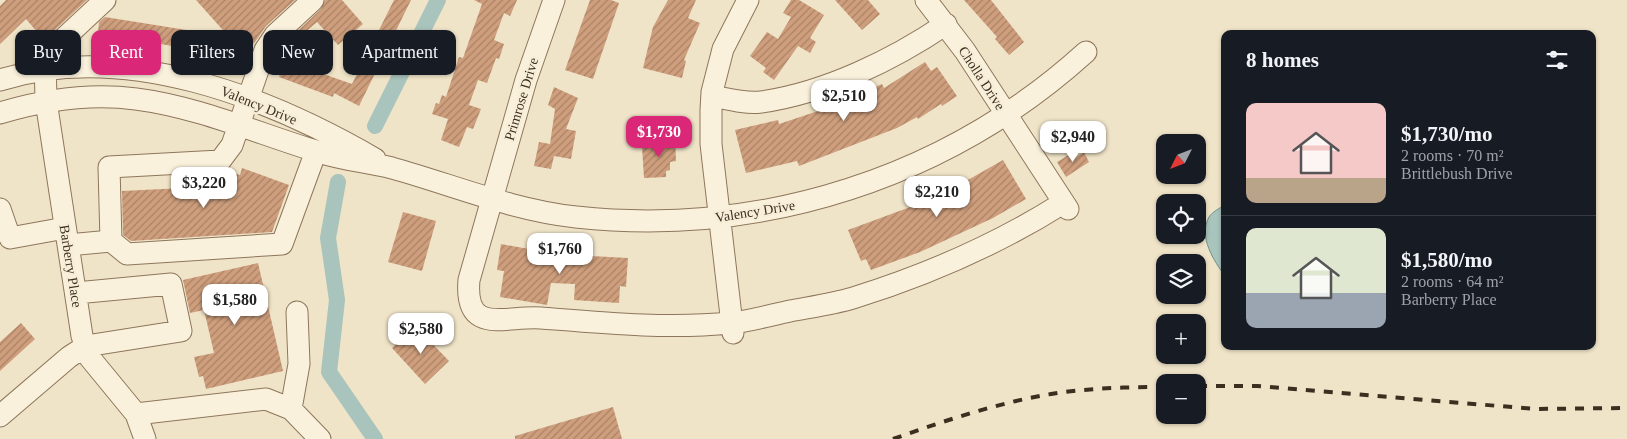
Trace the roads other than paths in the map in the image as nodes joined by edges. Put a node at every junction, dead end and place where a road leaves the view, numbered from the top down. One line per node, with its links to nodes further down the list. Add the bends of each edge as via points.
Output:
1 (105, 0): 7 (street, Barberry Place)
2 (314, 0): 14 (street, via 275,35 265,50)
3 (554, 0): 21 (street, Primrose Drive, via 529,71)
4 (748, 0): 13 (street, via 723,49)
5 (926, 0): 6 (street, Cholla Drive)
6 (946, 24): 13 (street, via 890,58 846,78 796,94 760,102); 17 (street, Cholla Drive)
7 (71, 30)
8 (1086, 52): 17 (street, Valency Drive)
9 (81, 68): 14 (street, Valency Drive, via 153,72 183,78)
10 (22, 75): 12 (street, Valency Drive)
11 (45, 75): 15 (street, Barberry Place)
12 (0, 80)
13 (712, 96): 23 (street, via 711,144)
14 (250, 100): 18 (street); 20 (street, Valency Drive, via 344,141)
15 (46, 101): 16 (street, Valency Drive); 18 (street, Valency Drive, via 136,99 190,111); 24 (street, Barberry Place)
16 (0, 113)
17 (1006, 114): 23 (street, Valency Drive, via 955,145 884,178 807,202); 28 (street, Cholla Drive, via 1066,206 977,250 910,278 852,298)
18 (239, 127): 19 (street, Valency Drive); 25 (street, via 232,146 220,161 109,167)
19 (316, 151): 20 (street, Valency Drive); 25 (street, via 282,244 127,254)
20 (390, 168): 21 (street, Valency Drive)
21 (491, 200): 23 (street, Valency Drive, via 593,218 673,220); 28 (street, Primrose Drive, via 469,280 470,307 478,314 490,319 538,318)
22 (0, 209): 24 (street, via 10,238)
23 (721, 217): 28 (street)
24 (67, 237): 25 (street); 26 (street, Barberry Place)
25 (111, 241)
26 (76, 293): 29 (street, Barberry Place); 29 (street, via 171,284 181,331)
27 (297, 312): 30 (street, via 298,364)
28 (732, 328)
29 (86, 346): 31 (street, Barberry Place, via 90,358); 32 (street, via 69,356)
30 (291, 410): 31 (street, via 266,399); 34 (street)
31 (136, 414): 33 (street, Barberry Place)
32 (0, 416)
33 (145, 439)
34 (320, 439)

